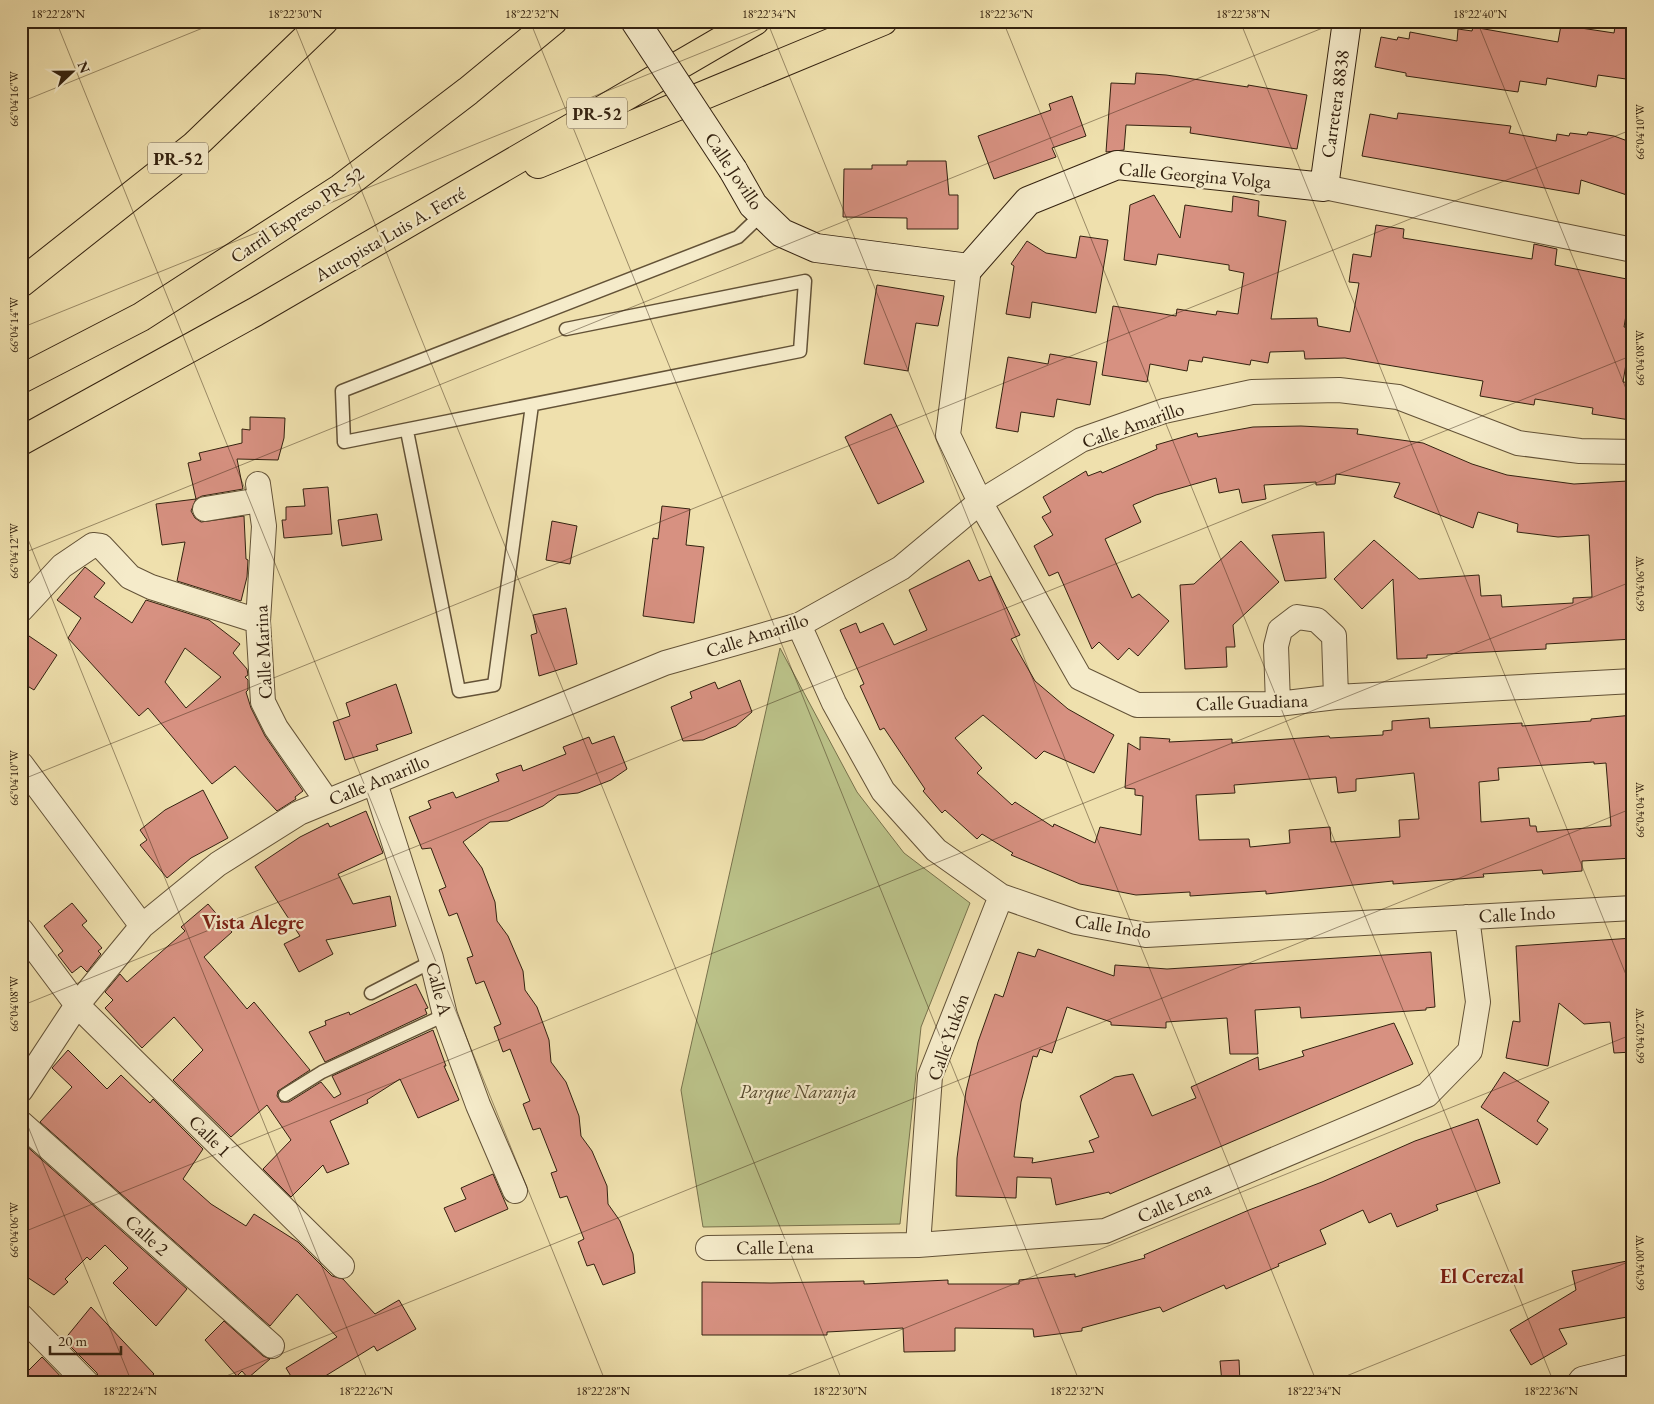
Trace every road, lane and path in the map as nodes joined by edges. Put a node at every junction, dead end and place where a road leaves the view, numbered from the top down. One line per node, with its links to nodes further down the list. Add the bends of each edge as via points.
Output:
1 (324, 21): 12 (highway, PR-52, via 194,146)
2 (553, 21): 14 (highway, Carril Expreso PR-52, via 341,188 141,317)
3 (636, 21): 9 (street, Calle Jovillo, bridge, via 753,205)
4 (755, 21): 8 (highway, Autopista Luis A. Ferré / PR-52)
5 (883, 21): 8 (highway)
6 (1347, 21): 7 (street, Carretera 8838)
7 (1324, 187): 10 (street, Calle Georgina Volga); 11 (street, Calle Georgina Volga, via 1117,165 1028,201)
8 (440, 204): 17 (highway, Autopista Luis A. Ferré / PR-52, via 255,312)
9 (762, 214): 11 (street, Calle Jovillo, via 782,233 816,248); 16 (lane, via 738,236 342,391 344,442)
10 (1633, 250)
11 (969, 268): 19 (street, via 948,435)
12 (21, 283)
13 (566, 329): 15 (lane, via 805,281 800,351)
14 (21, 379)
15 (532, 405): 16 (lane); 16 (lane, via 494,685 459,690)
16 (407, 431)
17 (21, 441)
18 (1633, 452): 19 (street, Calle Amarillo, via 1580,451 1518,443 1398,397 1339,390 1252,392 1164,411 1081,440)
19 (980, 502): 23 (street, Calle Amarillo, via 901,568); 26 (street, Calle Guadiana, via 1080,678 1138,705)
20 (205, 509): 22 (street, Calle Marina, via 259,492 264,535)
21 (21, 610): 22 (street, via 62,566 93,545 101,546 130,577 151,587)
22 (258, 621): 29 (street, Calle Marina, via 263,702 276,728)
23 (799, 625): 28 (street, Calle Amarillo, via 665,664); 30 (street, Calle Indo, via 834,703 884,791 936,850)
24 (1633, 681): 25 (street, Calle Guadiana)
25 (1336, 697): 26 (street, Calle Guadiana); 26 (street, via 1334,636 1318,620 1297,617 1280,630 1276,646)
26 (1278, 704)
27 (21, 764): 33 (street)
28 (375, 783): 29 (street, Calle Amarillo); 35 (street, Calle A)
29 (328, 801): 33 (street, Calle Amarillo, via 299,813 218,864)
30 (1000, 896): 32 (street, Calle Indo, via 1076,922 1146,934); 43 (street, Calle Yukón, via 930,1076)
31 (1633, 908): 32 (street, Calle Indo)
32 (1467, 917): 43 (street, Calle Lena, via 1478,1002 1470,1051 1427,1095 1105,1231)
33 (142, 926): 37 (street, Calle Amarillo)
34 (21, 930): 37 (street, Calle 1)
35 (431, 962): 36 (lane); 38 (street, Calle A)
36 (371, 993)
37 (77, 1005): 39 (street, Calle Amarillo); 45 (street, Calle 1)
38 (445, 1015): 40 (lane, via 322,1072); 42 (street, Calle A, via 478,1105)
39 (21, 1090)
40 (285, 1095)
41 (21, 1123): 47 (street, Calle 2)
42 (515, 1191)
43 (918, 1245): 44 (street, Calle Lena)
44 (708, 1248)
45 (342, 1266)
46 (21, 1316): 49 (street)
47 (272, 1346)
48 (1633, 1366): 50 (street, via 1582,1379)
49 (87, 1383)
50 (1579, 1383)

